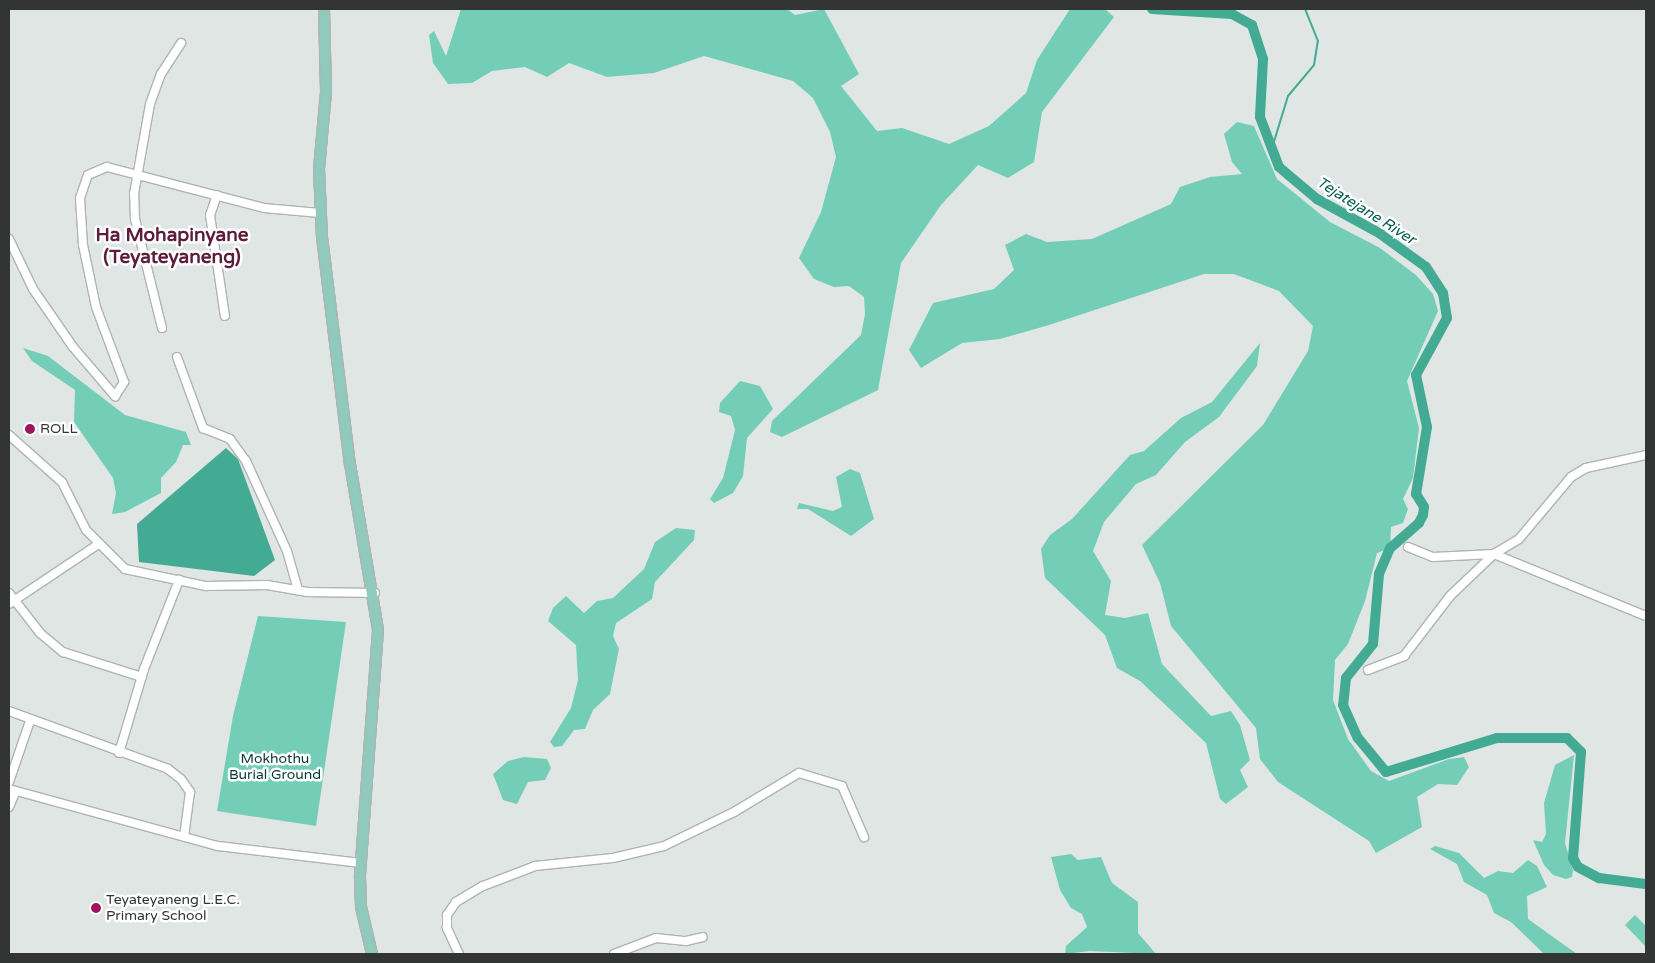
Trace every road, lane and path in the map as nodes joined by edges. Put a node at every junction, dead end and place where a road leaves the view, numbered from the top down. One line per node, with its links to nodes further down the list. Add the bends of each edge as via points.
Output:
1 (324, 9): 5 (main road)
2 (181, 43): 3 (street, via 161,74 150,104)
3 (136, 172): 4 (street); 6 (street, via 107,167 97,170 82,182 80,198 83,245 96,307 124,382 115,396 78,354 32,289); 8 (street, via 135,219)
4 (217, 196): 5 (street, via 293,214); 7 (street, via 210,214)
5 (320, 214): 17 (main road, via 350,464)
6 (9, 238)
7 (225, 316)
8 (162, 328)
9 (177, 357): 16 (street, via 203,428 230,439 246,461 287,551)
10 (9, 435): 12 (street, via 62,482)
11 (1646, 455): 14 (street, via 1586,468 1571,477 1519,539)
12 (97, 545): 15 (street, via 125,569); 18 (street)
13 (1408, 547): 14 (street, via 1433,557)
14 (1494, 554): 19 (street); 20 (street, via 1450,596 1404,656)
15 (179, 580): 16 (street, via 206,586); 21 (street)
16 (298, 590): 17 (street)
17 (375, 593): 30 (main road, via 378,630)
18 (10, 598): 21 (street, via 40,633 63,652)
19 (1646, 616)
20 (1368, 670)
21 (142, 677): 24 (street)
22 (9, 711): 23 (street)
23 (30, 721): 24 (street); 25 (street)
24 (119, 753): 29 (street, via 168,770 188,785)
25 (9, 782)
26 (12, 791): 27 (street); 29 (street)
27 (9, 807)
28 (864, 836): 33 (street, via 842,786 829,778 799,773 664,846 613,858 535,866 483,886 456,902 447,915 447,928)
29 (184, 837): 30 (street)
30 (362, 863): 32 (main road, via 360,901)
31 (703, 937): 34 (street, via 686,941 656,938)
32 (372, 954)
33 (459, 954)
34 (614, 954)

